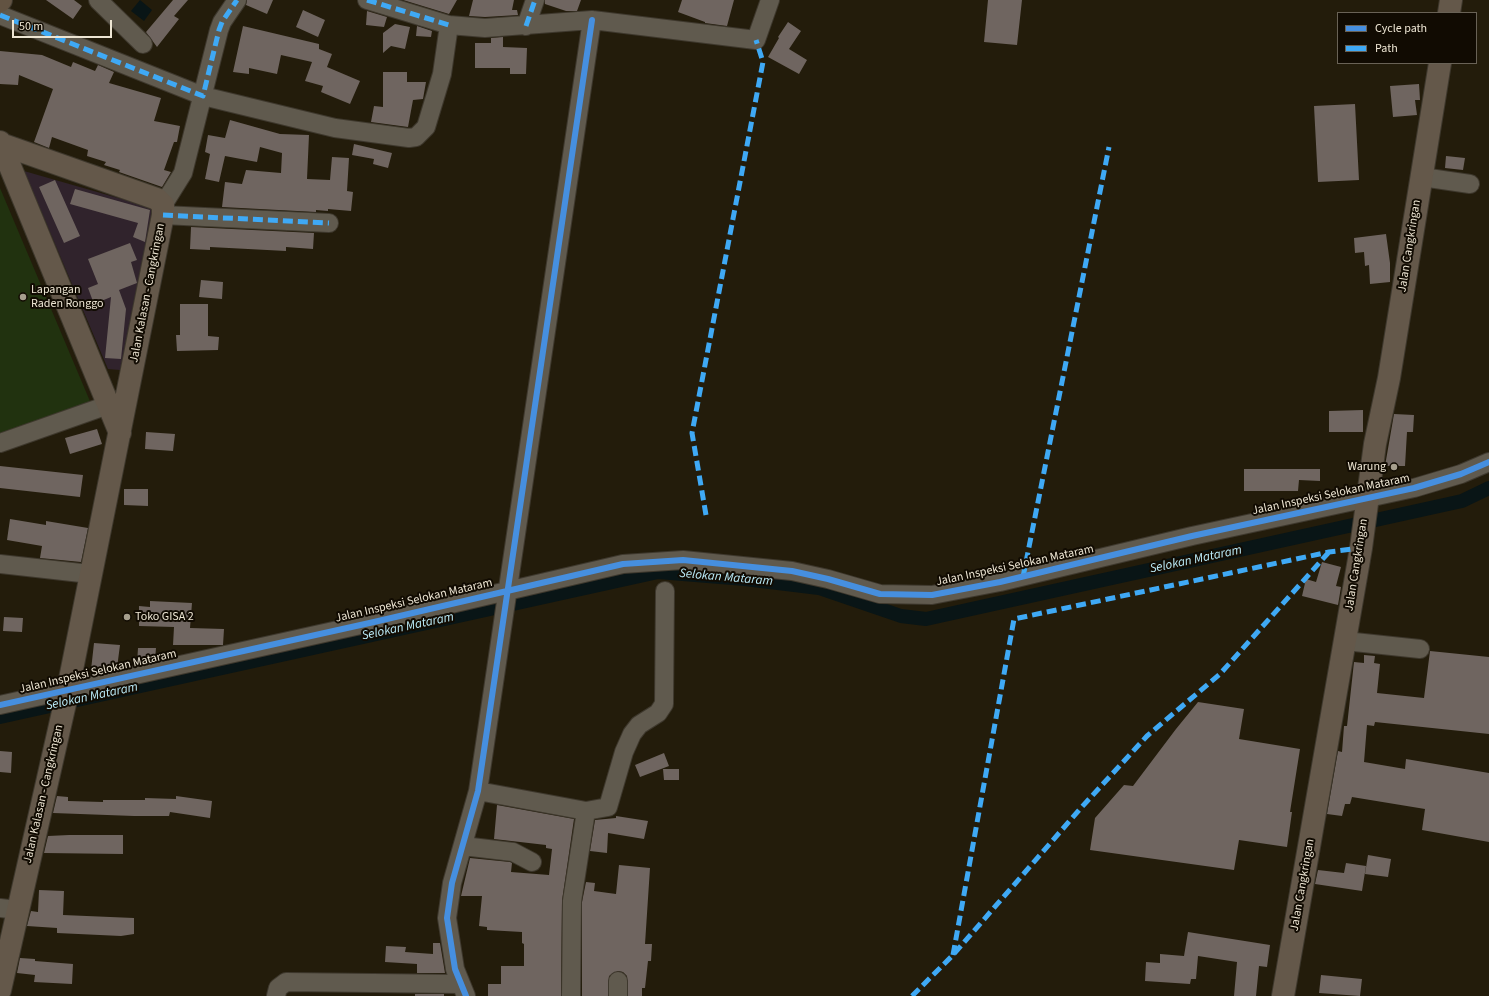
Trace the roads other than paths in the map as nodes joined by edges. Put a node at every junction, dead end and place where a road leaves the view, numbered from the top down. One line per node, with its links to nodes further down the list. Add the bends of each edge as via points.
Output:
1 (98, 0): 12 (street)
2 (237, 0): 14 (street, via 222,22)
3 (369, 0): 10 (street)
4 (535, 0): 11 (street)
5 (770, 0): 9 (street, via 756,40)
6 (1451, 0): 7 (main road)
7 (1449, 12)
8 (0, 15): 14 (street)
9 (592, 20): 11 (street); 28 (street)
10 (449, 25): 11 (street, via 485,28); 14 (street, via 442,74 426,127 416,137 335,128)
11 (526, 26)
12 (142, 44)
13 (1440, 64): 16 (main road, Jalan Cangkringan)
14 (204, 96): 18 (street, via 183,173)
15 (2, 152): 18 (main road, via 157,199); 20 (main road)
16 (1422, 176): 17 (street); 24 (main road, Jalan Cangkringan, via 1390,378 1375,444)
17 (1470, 184)
18 (163, 210): 19 (street); 21 (main road, Jalan Kalasan - Cangkringan)
19 (329, 224)
20 (108, 404): 21 (main road); 22 (street)
21 (120, 433): 26 (main road, Jalan Kalasan - Cangkringan)
22 (0, 443)
23 (1489, 462): 24 (street, Jalan Inspeksi Selokan Mataram, via 1461,474)
24 (1366, 502): 28 (street, Jalan Inspeksi Selokan Mataram, via 1192,536 993,584 932,595 880,594 792,571 683,560 647,561 590,570); 29 (main road, Jalan Cangkringan)
25 (0, 564): 26 (street)
26 (90, 574): 31 (main road, Jalan Kalasan - Cangkringan)
27 (665, 591): 34 (street, via 664,704 658,713 639,725 632,734 608,807)
28 (507, 596): 31 (street, Jalan Inspeksi Selokan Mataram); 33 (street)
29 (1345, 641): 30 (street); 43 (main road, Jalan Cangkringan)
30 (1420, 649)
31 (65, 702): 32 (street, Jalan Inspeksi Selokan Mataram); 37 (main road, Jalan Kalasan - Cangkringan)
32 (0, 705)
33 (478, 791): 34 (street); 35 (street)
34 (586, 811): 42 (street, via 572,901)
35 (463, 846): 36 (street, via 513,852); 40 (street, via 452,883 447,918 450,948)
36 (532, 862)
37 (8, 909): 38 (main road, Jalan Kalasan - Cangkringan)
38 (0, 990)
39 (393, 990): 40 (street); 41 (street, via 286,982 278,988)
40 (463, 990)
41 (276, 996)
42 (571, 996)
43 (1283, 996)

